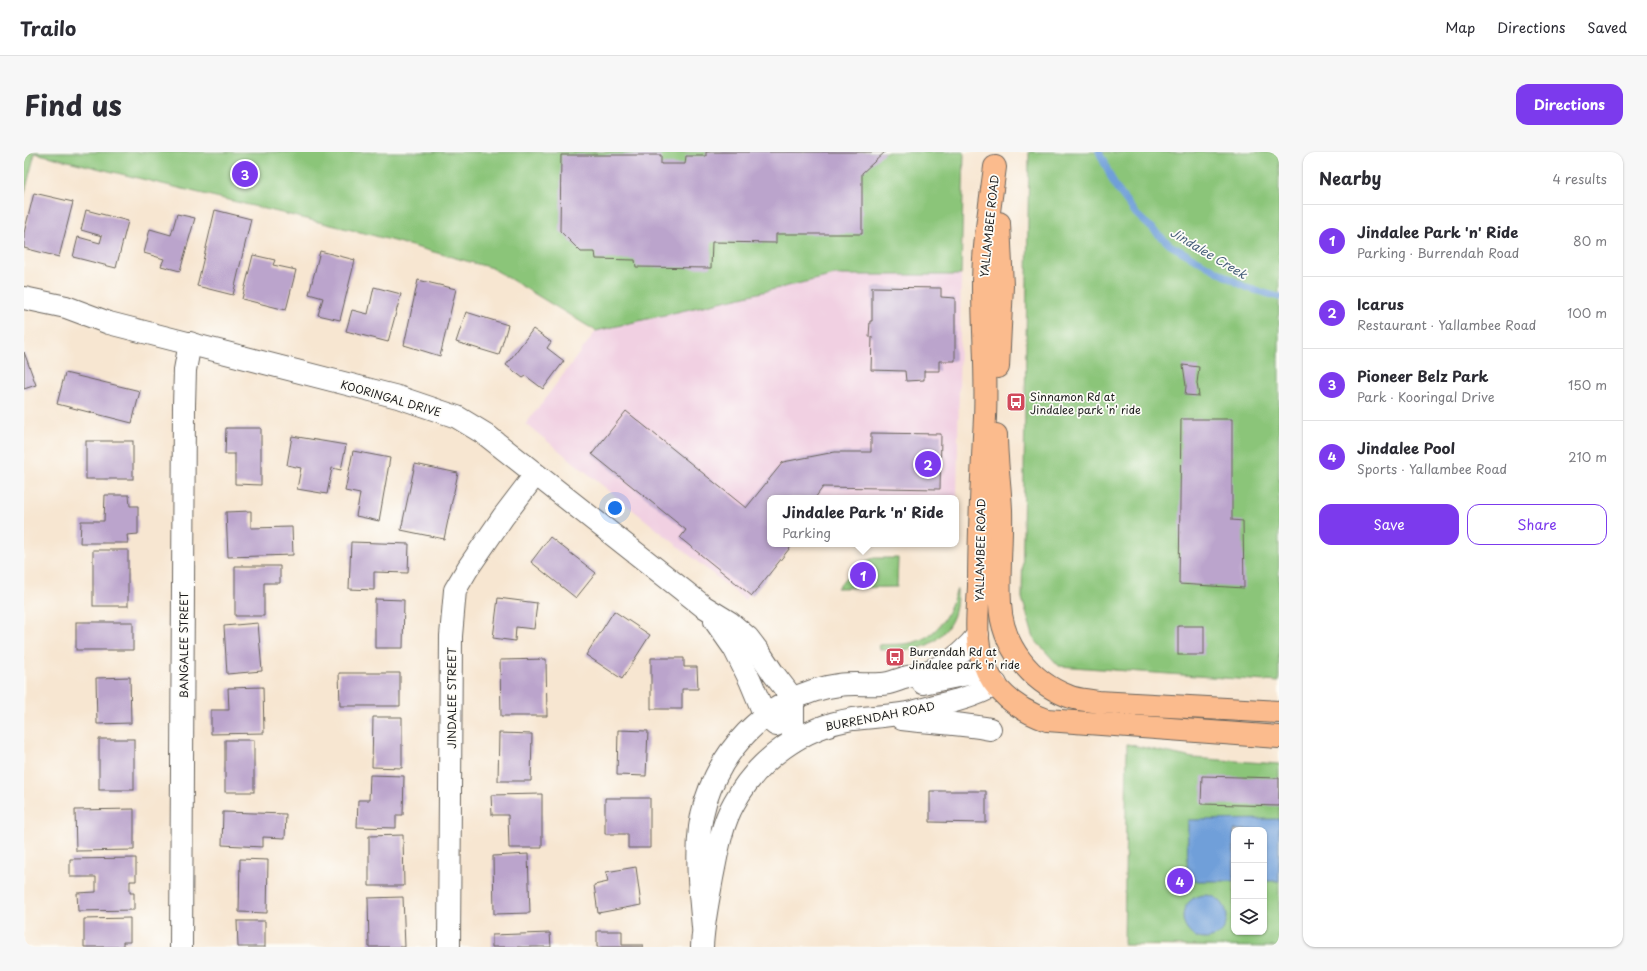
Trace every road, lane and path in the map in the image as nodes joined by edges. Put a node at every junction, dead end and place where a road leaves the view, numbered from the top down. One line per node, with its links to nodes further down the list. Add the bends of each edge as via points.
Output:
1 (995, 159): 4 (main road, YALLAMBEE ROAD, via 993,248 1002,286 991,391)
2 (25, 298): 3 (street, KOORINGAL DRIVE)
3 (190, 343): 5 (street, KOORINGAL DRIVE, via 398,397 457,417 484,434); 19 (street, BANGALEE STREET, via 185,370 184,398)
4 (991, 415): 6 (main road, YALLAMBEE ROAD, via 980,510); 8 (main road, YALLAMBEE ROAD, via 996,441 1001,510 1000,605 1003,624)
5 (535, 475): 7 (street, KOORINGAL DRIVE, via 702,606 729,622); 20 (street, JINDALEE STREET, via 499,523 455,590 451,636)
6 (978, 635): 9 (main road, YALLAMBEE ROAD, via 981,655); 10 (street, via 967,650 952,661 923,674)
7 (741, 643): 11 (street, KOORINGAL DRIVE, via 761,655); 13 (street, KOORINGAL DRIVE, via 750,680)
8 (1011, 646): 9 (main road, via 1001,677); 12 (main road, YALLAMBEE ROAD, via 1038,680 1069,697 1098,702)
9 (991, 676): 10 (street, via 973,673 931,682); 14 (street, BURRENDAH ROAD, via 983,691 960,699); 16 (main road, YALLAMBEE ROAD, via 1006,697 1020,708 1047,720)
10 (882, 684): 11 (street, via 851,683 828,686)
11 (793, 699): 13 (street); 17 (street)
12 (1279, 712)
13 (765, 716): 17 (street); 18 (street, via 752,727 721,765 705,807 700,826 698,856)
14 (886, 716): 15 (street); 17 (street, BURRENDAH ROAD, via 832,724)
15 (990, 729)
16 (1279, 737)
17 (793, 741): 18 (street, BURRENDAH ROAD, via 756,771 734,803 719,841)
18 (702, 937)
19 (181, 947)
20 (449, 947)

